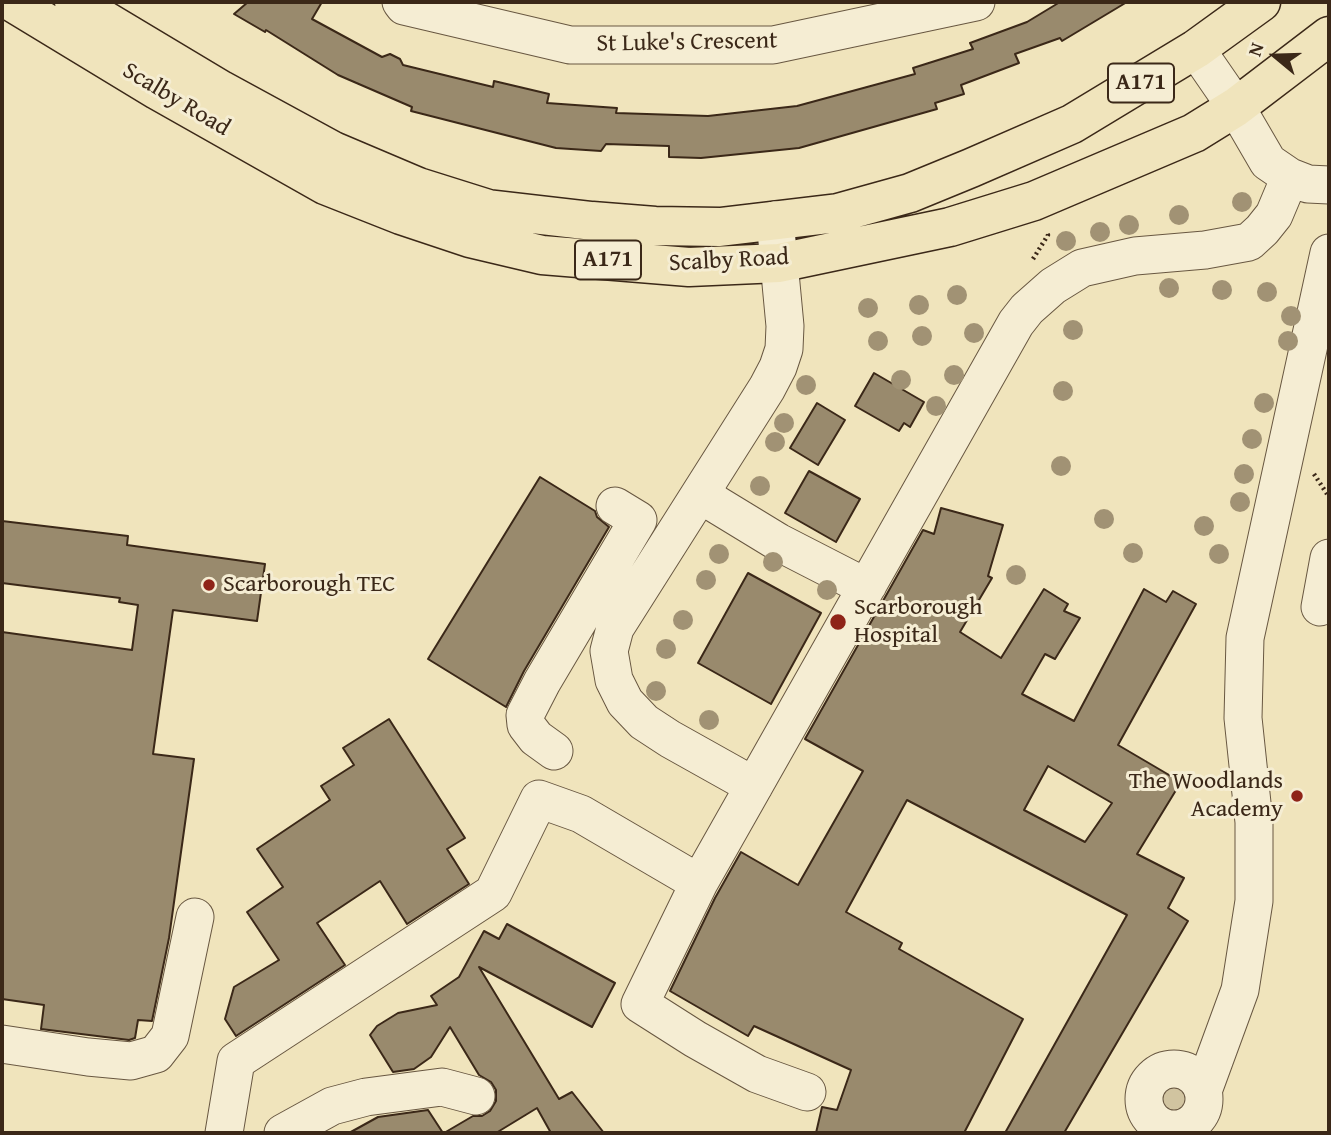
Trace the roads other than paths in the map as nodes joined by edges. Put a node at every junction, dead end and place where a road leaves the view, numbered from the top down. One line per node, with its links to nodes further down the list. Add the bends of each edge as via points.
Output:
1 (12, 2): 13 (highway, Scalby Road / A171, via 325,185 401,215 542,255 689,267)
2 (74, 2): 11 (highway, Scalby Road / A171, via 333,152 418,187 488,209 655,226 720,227)
3 (401, 2): 4 (street, St Luke's Crescent, via 570,45 773,45)
4 (976, 2)
5 (1261, 2): 7 (highway, Scalby Road / A171)
6 (1329, 36): 8 (highway, Scalby Road / A171)
7 (1196, 49): 8 (street); 11 (highway, Scalby Road / A171, via 1072,124 910,193 838,213)
8 (1236, 107): 9 (street, via 1268,162); 13 (highway, Scalby Road / A171, via 1194,133 1034,201 950,227)
9 (1290, 177): 10 (street); 17 (street, via 1274,215 1249,242 1135,256 1082,268 1027,309)
10 (1329, 185)
11 (775, 220): 13 (street)
12 (1329, 253): 24 (street, via 1245,638 1243,718 1254,822 1254,901 1240,990)
13 (779, 263): 14 (street, via 785,326 778,368)
14 (703, 490): 17 (street, via 714,503 778,542); 20 (street, via 615,628 609,651 614,680 625,702 644,722)
15 (615, 506): 19 (street, via 638,520 525,716 536,738)
16 (1329, 558): 18 (street)
17 (868, 585): 20 (street)
18 (1320, 607)
19 (554, 751)
20 (754, 786): 21 (street)
21 (699, 883): 25 (street, via 640,1004 757,1074); 28 (street, via 581,814 525,793 493,893 236,1061)
22 (195, 917): 23 (street, via 170,1036 156,1054 131,1061)
23 (2, 1044)
24 (1203, 1091): 27 (street, via 1198,1118); 27 (street, via 1191,1074 1181,1069 1154,1075 1147,1084 1146,1111 1156,1123)
25 (807, 1092)
26 (476, 1096): 29 (street, via 442,1087 366,1097 332,1106)
27 (1179, 1131)
28 (223, 1133)
29 (283, 1133)

